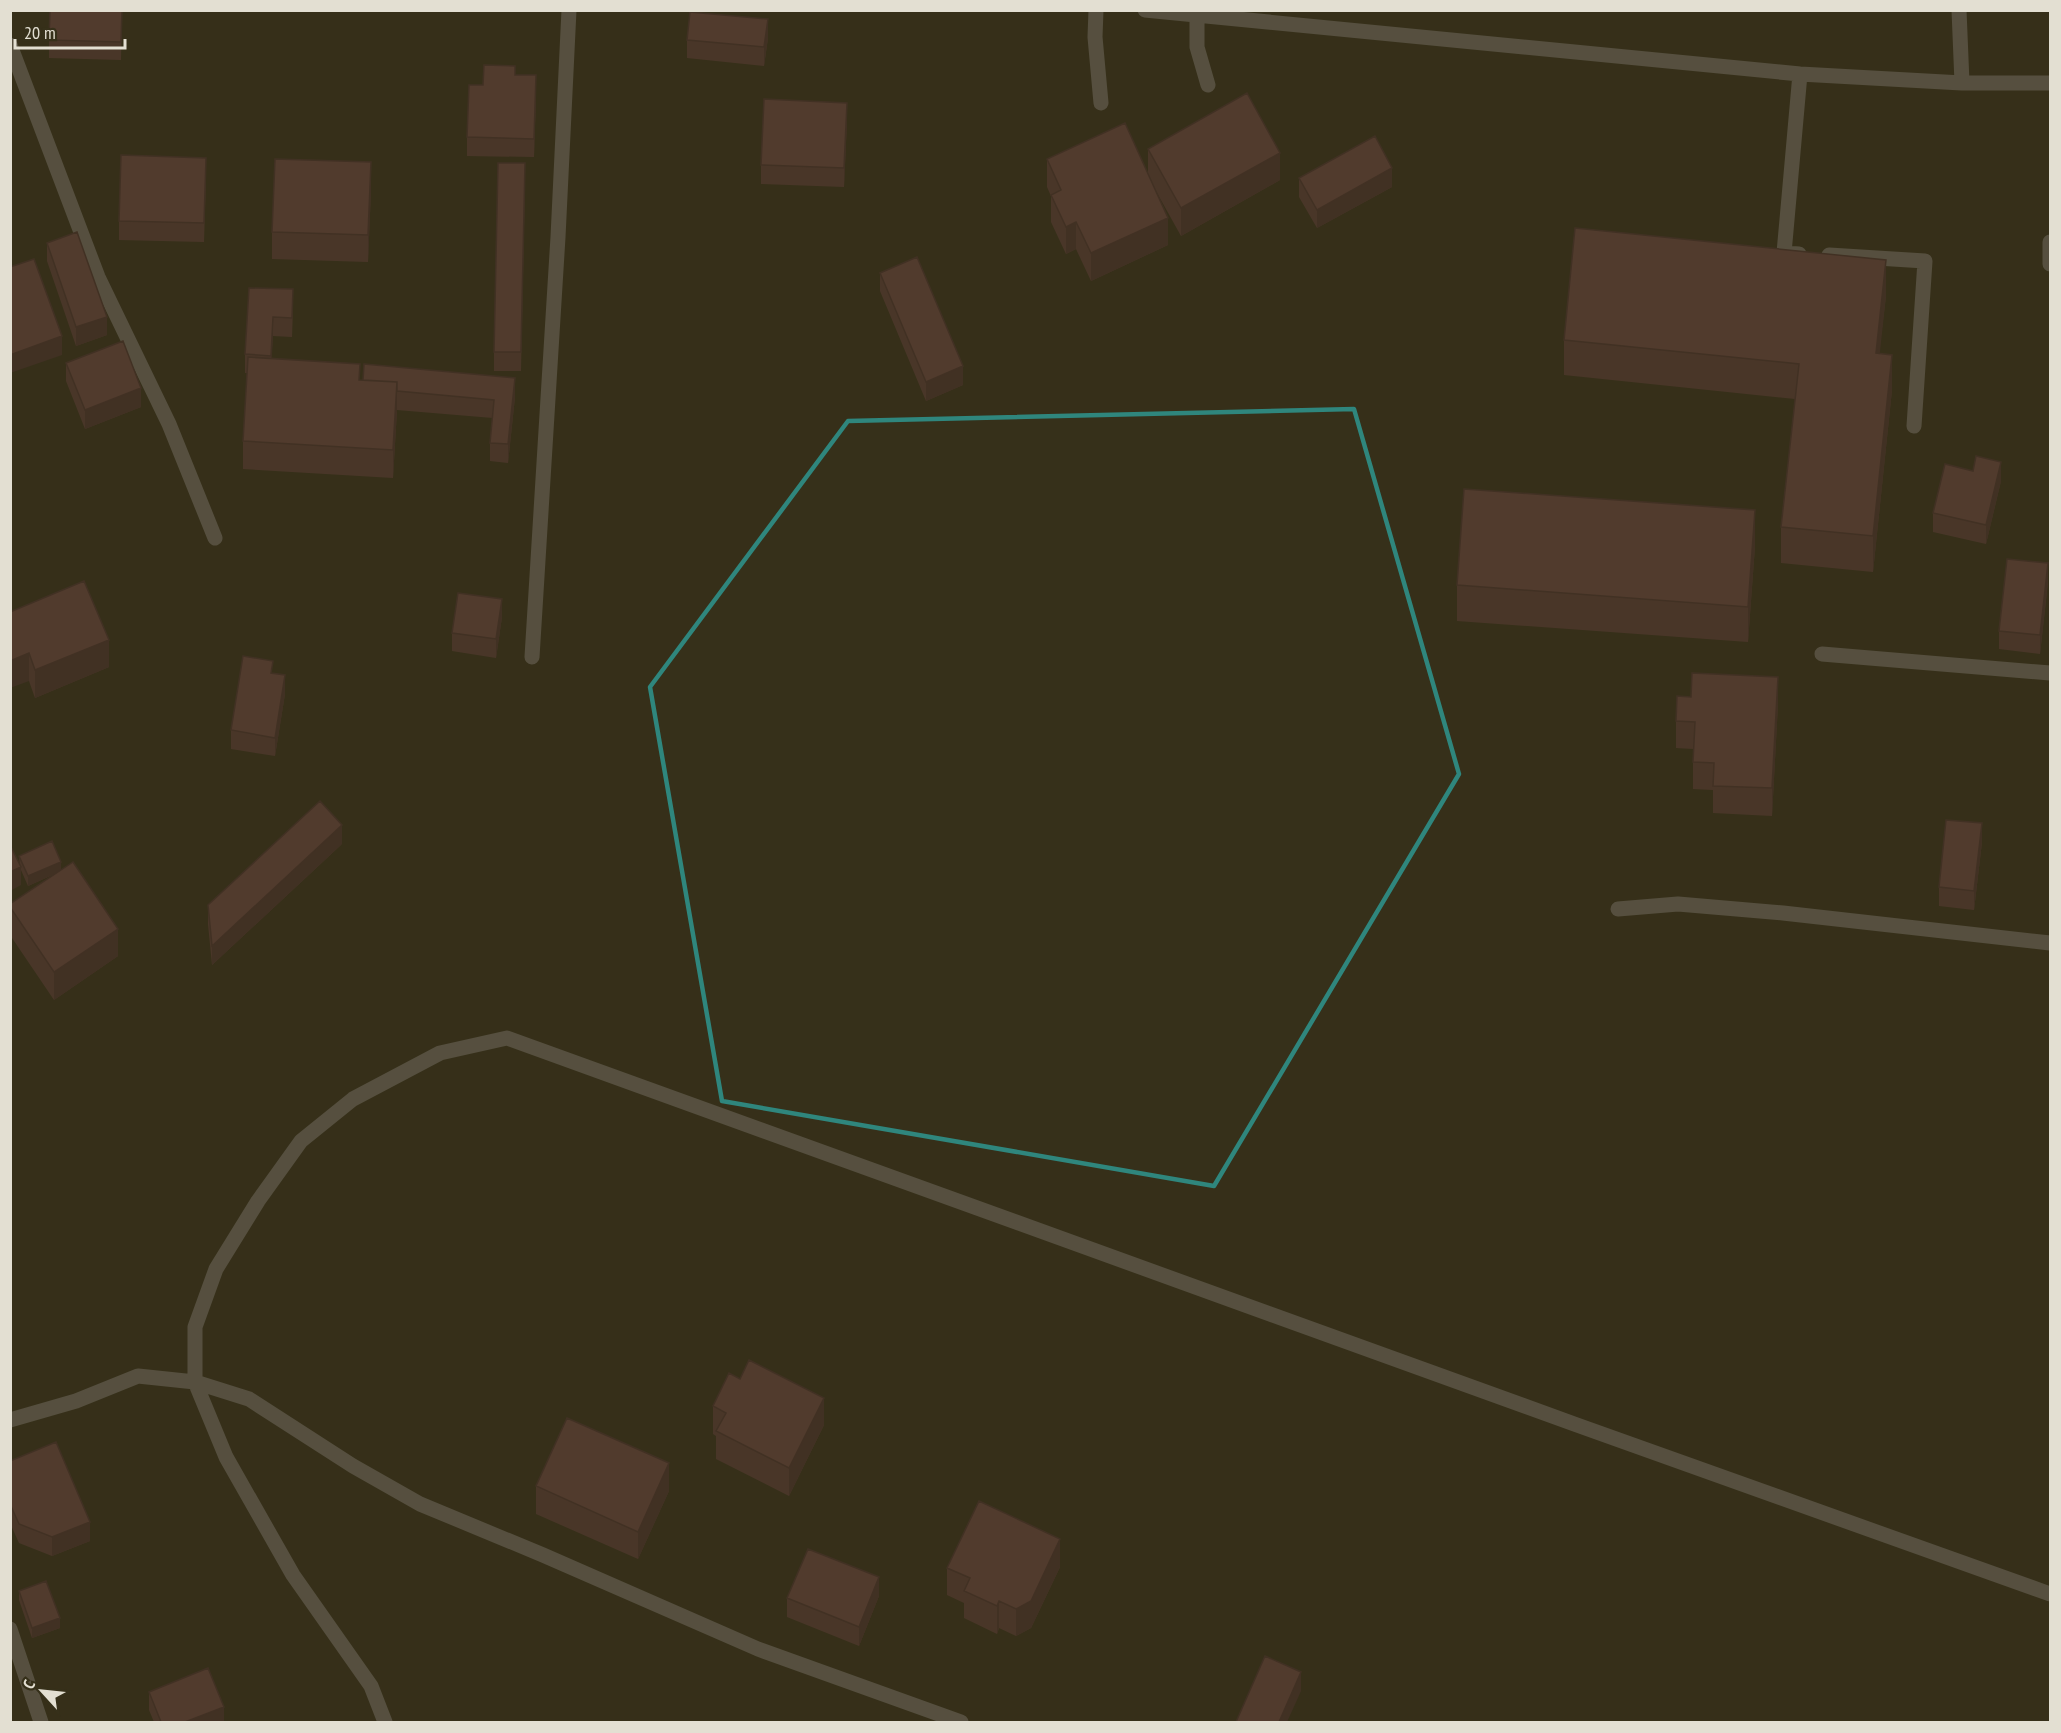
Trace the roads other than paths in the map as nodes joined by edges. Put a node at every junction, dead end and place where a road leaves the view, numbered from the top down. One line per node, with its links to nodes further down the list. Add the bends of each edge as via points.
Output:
1 (569, 10): 17 (street)
2 (1096, 10): 11 (street)
3 (1145, 10): 5 (street)
4 (1959, 10): 8 (street)
5 (1197, 16): 7 (street); 10 (street, via 1197,47)
6 (10, 45): 15 (street, via 98,277 169,424)
7 (1800, 74): 8 (street); 14 (street, via 1784,253 1925,261)
8 (1962, 82): 9 (street)
9 (2050, 83)
10 (1209, 86)
11 (1101, 103)
12 (2050, 242): 13 (street)
13 (2050, 264)
14 (1914, 426)
15 (215, 538)
16 (1822, 654): 18 (street)
17 (532, 657)
18 (2050, 673)
19 (1618, 909): 20 (street, via 1678,904 1783,912)
20 (2050, 943)
21 (195, 1382): 22 (street, via 138,1376 76,1401); 23 (street, via 195,1327 216,1269 301,1141 353,1099 440,1053 507,1038); 26 (street, via 226,1457 293,1575 371,1686); 27 (street, via 249,1399 352,1466 420,1504 758,1649)
22 (10, 1420)
23 (2050, 1594)
24 (10, 1629): 25 (street)
25 (41, 1722)
26 (385, 1722)
27 (961, 1722)

